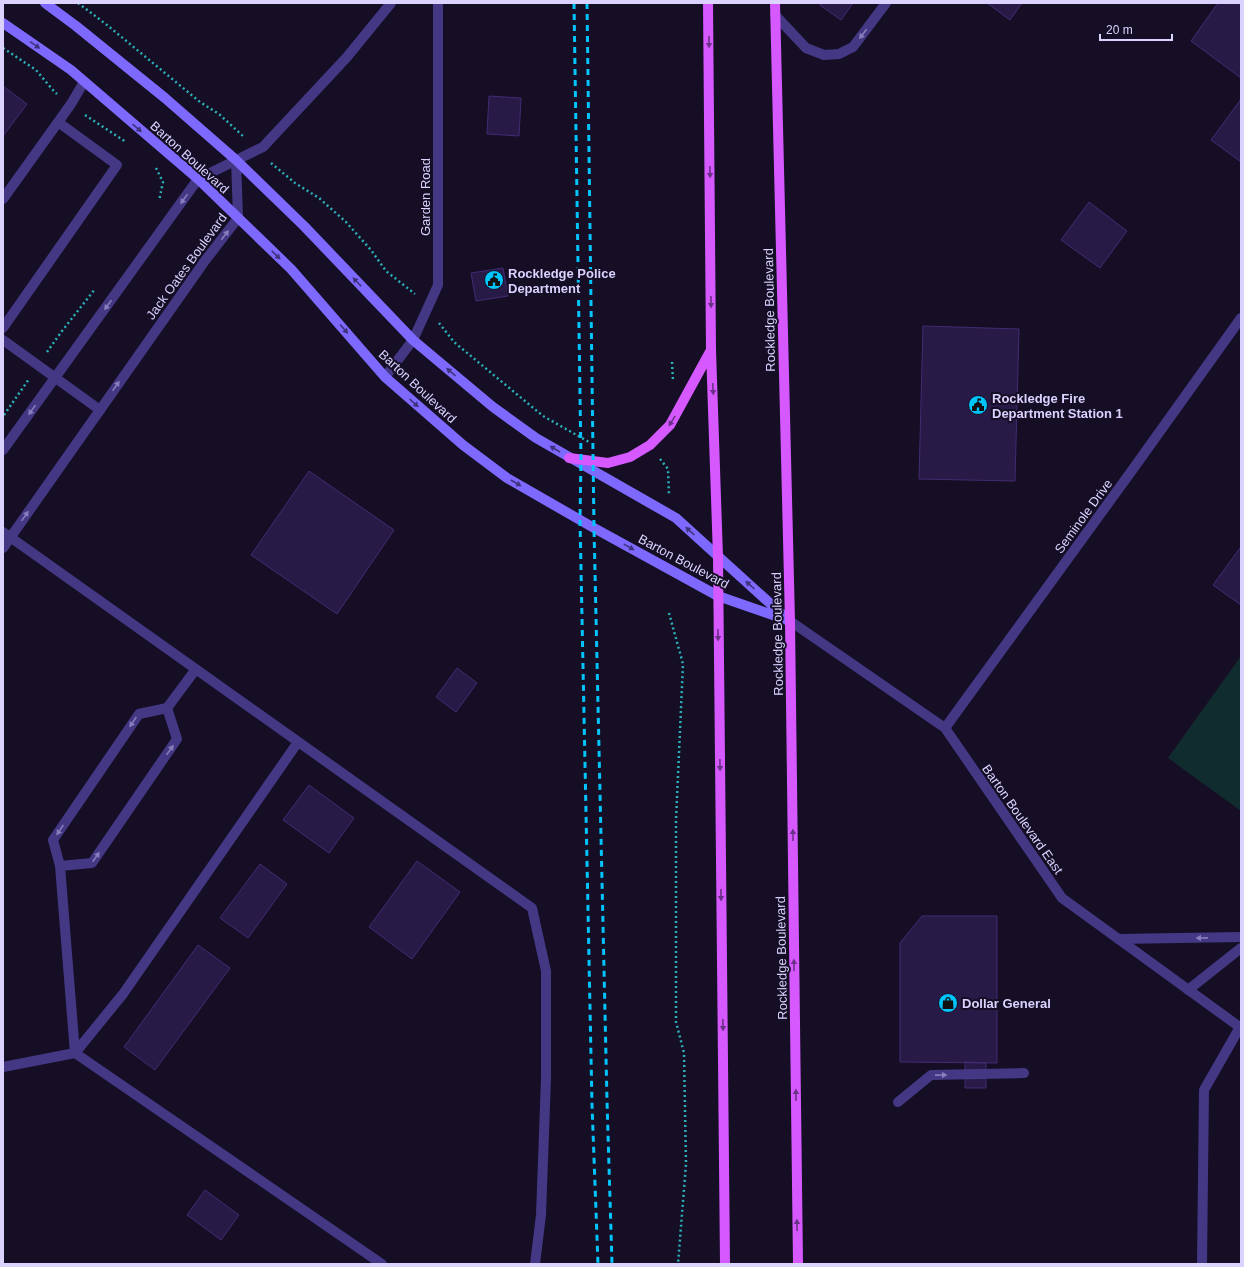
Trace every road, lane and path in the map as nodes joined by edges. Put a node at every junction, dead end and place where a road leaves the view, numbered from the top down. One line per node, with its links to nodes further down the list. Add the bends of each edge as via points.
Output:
1 (46, 3): 13 (main road, Barton Boulevard, via 166,98)
2 (78, 3): 12 (path, via 200,102 219,114)
3 (391, 3): 12 (street, via 347,57)
4 (438, 3): 17 (street, Garden Road, via 438,286)
5 (708, 3): 22 (main road, one-way to 22)
6 (775, 3): 8 (main road, Rockledge Boulevard)
7 (886, 3): 8 (street, one-way to 8, via 853,48 839,54 824,55 806,48)
8 (775, 15): 38 (main road, Rockledge Boulevard)
9 (3, 22): 10 (main road, Barton Boulevard, one-way to 10)
10 (84, 82): 11 (street); 14 (main road, Barton Boulevard, one-way to 14)
11 (58, 122): 15 (street); 19 (street, via 117,165)
12 (258, 150): 13 (street); 17 (path, via 282,174 319,198 346,222 386,271 416,295)
13 (236, 160): 14 (street); 16 (street, Jack Oates Boulevard); 21 (main road, Barton Boulevard, one-way to 13, via 304,226)
14 (198, 180): 16 (main road, Barton Boulevard); 25 (street, one-way to 25)
15 (3, 199)
16 (238, 218): 24 (main road, Barton Boulevard, one-way to 24, via 291,269); 27 (street, Jack Oates Boulevard, one-way to 16)
17 (427, 309): 21 (street, Garden Road); 28 (path, via 454,342 543,416)
18 (1241, 318): 41 (street, Seminole Drive)
19 (3, 328)
20 (3, 340): 25 (street)
21 (413, 340): 24 (street, Garden Road); 30 (main road, Barton Boulevard, one-way to 21, via 493,407)
22 (711, 350): 30 (main road, one-way to 30, via 670,425 650,446 630,458 608,463); 35 (main road, one-way to 35)
23 (672, 362): 26 (path)
24 (385, 377): 36 (main road, Barton Boulevard, one-way to 36, via 463,445 507,478)
25 (56, 378): 27 (street); 29 (street, one-way to 29)
26 (673, 383)
27 (100, 410): 33 (street, Jack Oates Boulevard, one-way to 27)
28 (593, 444)
29 (3, 450)
30 (569, 458): 35 (main road, Barton Boulevard, one-way to 30, via 676,518)
31 (659, 458): 32 (path, via 668,469)
32 (669, 495)
33 (7, 534): 34 (street, Jack Oates Boulevard); 39 (street)
34 (3, 548)
35 (718, 557): 36 (main road); 38 (main road, Barton Boulevard, one-way to 35)
36 (718, 596): 38 (main road, Barton Boulevard); 56 (main road, one-way to 56)
37 (669, 614): 55 (path, via 683,664 676,820 676,1022 684,1053 686,1164)
38 (790, 621): 41 (street, Barton Boulevard East); 57 (main road, Rockledge Boulevard, one-way to 38)
39 (196, 669): 40 (street); 42 (street)
40 (167, 708): 43 (street, one-way to 43, via 139,714 57,834 53,840); 43 (street, one-way to 40, via 92,863 178,739)
41 (945, 728): 45 (street, Barton Boulevard East, via 1062,898)
42 (298, 742): 49 (street, via 123,994); 54 (street, via 532,908 546,970 546,1078 541,1215)
43 (60, 866): 49 (street)
44 (1241, 937): 45 (street, one-way to 45)
45 (1118, 939): 47 (street, Barton Boulevard East)
46 (1241, 948): 47 (street)
47 (1188, 990): 48 (street, Barton Boulevard East)
48 (1240, 1028): 58 (street, via 1204,1090)
49 (75, 1053): 50 (street); 53 (street)
50 (3, 1067)
51 (1024, 1073): 52 (street, one-way to 51, via 931,1075)
52 (898, 1102)
53 (382, 1264)
54 (535, 1264)
55 (678, 1264)
56 (725, 1264)
57 (798, 1264)
58 (1202, 1264)

